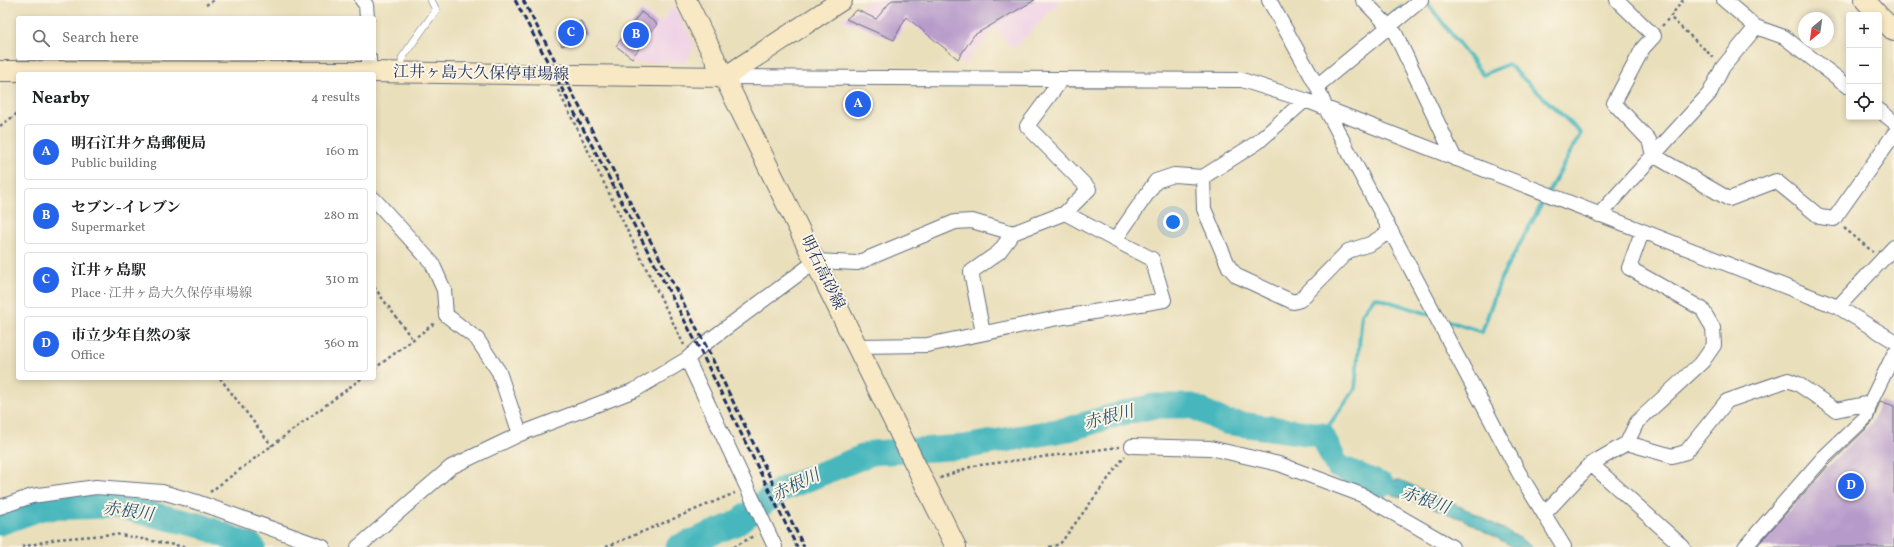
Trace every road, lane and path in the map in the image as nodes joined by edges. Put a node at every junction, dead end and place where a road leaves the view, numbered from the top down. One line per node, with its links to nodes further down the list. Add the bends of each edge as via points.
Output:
1 (214, 0): 13 (path)
2 (362, 0): 15 (street, via 366,5)
3 (431, 0): 25 (lane, via 436,10 402,58)
4 (686, 0): 27 (main road, 明石高砂線)
5 (1268, 0): 30 (street)
6 (1363, 0): 17 (street)
7 (1421, 0): 17 (street)
8 (1617, 0): 38 (street, via 1654,36 1643,48 1614,103 1648,140)
9 (1683, 0): 21 (path, via 1670,17)
10 (1724, 0): 18 (street)
11 (1865, 0): 14 (main road)
12 (837, 1): 27 (main road)
13 (206, 5)
14 (1876, 12)
15 (367, 16)
16 (1882, 19): 19 (main road)
17 (1389, 26): 30 (street); 39 (street)
18 (1756, 27): 21 (street); 29 (street, via 1784,37)
19 (1894, 31)
20 (369, 65): 24 (main road, 江井ヶ島大久保停車場線); 25 (main road, 江井ヶ島大久保停車場線)
21 (1723, 67): 38 (street, via 1709,94)
22 (0, 71): 23 (main road, 江井ヶ島大久保停車場線)
23 (154, 72)
24 (315, 72)
25 (402, 73): 26 (main road, 江井ヶ島大久保停車場線)
26 (550, 75): 27 (main road, 江井ヶ島大久保停車場線); 60 (path, via 687,350)
27 (725, 76): 28 (street); 51 (main road, 明石高砂線)
28 (1062, 79): 31 (street, via 1242,80); 42 (street, via 1027,126 1089,189)
29 (1846, 85)
30 (1317, 86): 32 (street)
31 (1305, 100): 32 (street); 40 (street, via 1258,142)
32 (1326, 109): 39 (street); 45 (street)
33 (1882, 112): 35 (street)
34 (16, 114): 36 (path)
35 (1894, 122)
36 (0, 126)
37 (1894, 134): 44 (street)
38 (1653, 155): 43 (street); 44 (street, via 1729,199 1776,181 1820,217)
39 (1455, 159): 43 (street)
40 (1203, 177): 45 (street, via 1204,209 1229,267 1237,276 1293,302 1300,300 1348,251 1370,244); 48 (street, via 1174,175 1156,181)
41 (376, 201): 54 (street, via 432,264 444,290)
42 (1065, 213): 47 (street); 48 (street)
43 (1599, 215): 46 (street)
44 (1834, 219): 50 (path)
45 (1391, 231): 74 (street, via 1519,473)
46 (1642, 232): 53 (street); 66 (street, via 1629,268 1702,309 1713,328 1714,344 1704,361 1638,422)
47 (1012, 233): 51 (street, via 972,221 955,222 857,263); 55 (street, via 999,252 971,272)
48 (1115, 240): 55 (street, via 1152,258 1164,300)
49 (1894, 247): 50 (street)
50 (1882, 260): 53 (street)
51 (816, 261): 58 (main road, 明石高砂線); 60 (street)
52 (376, 290): 56 (path)
53 (1838, 307): 57 (street)
54 (446, 315): 56 (path); 65 (street, via 477,339 499,372)
55 (983, 333): 58 (street, via 927,345)
56 (413, 340): 61 (path)
57 (1894, 341)
58 (858, 346): 70 (main road, 明石高砂線)
59 (1894, 354): 64 (street)
60 (687, 359): 65 (street, via 635,390); 71 (street)
61 (376, 368)
62 (222, 380): 67 (path)
63 (359, 380): 67 (path)
64 (1870, 403): 66 (street, via 1836,410 1788,380 1727,401 1686,452 1672,456); 88 (street, via 1866,417 1823,458)
65 (520, 434): 79 (street, via 451,467)
66 (1627, 443): 69 (street)
67 (272, 446): 72 (path)
68 (1132, 446): 70 (path, via 974,466); 84 (path, via 1060,544); 85 (street, via 1210,448 1279,464 1362,495)
69 (1591, 464): 74 (street); 87 (street)
70 (925, 484): 83 (main road, 明石高砂線)
71 (746, 488): 75 (street); 80 (path)
72 (197, 502): 73 (street, via 162,492 96,487 32,496); 78 (street)
73 (0, 506)
74 (1544, 514): 86 (street)
75 (766, 529): 81 (path); 82 (street)
76 (22, 547): 77 (path, via 57,539 115,534)
77 (185, 547)
78 (323, 547)
79 (358, 547)
80 (606, 547)
81 (734, 547)
82 (775, 547)
83 (956, 547)
84 (1049, 547)
85 (1452, 547)
86 (1564, 547)
87 (1683, 547)
88 (1745, 547)

